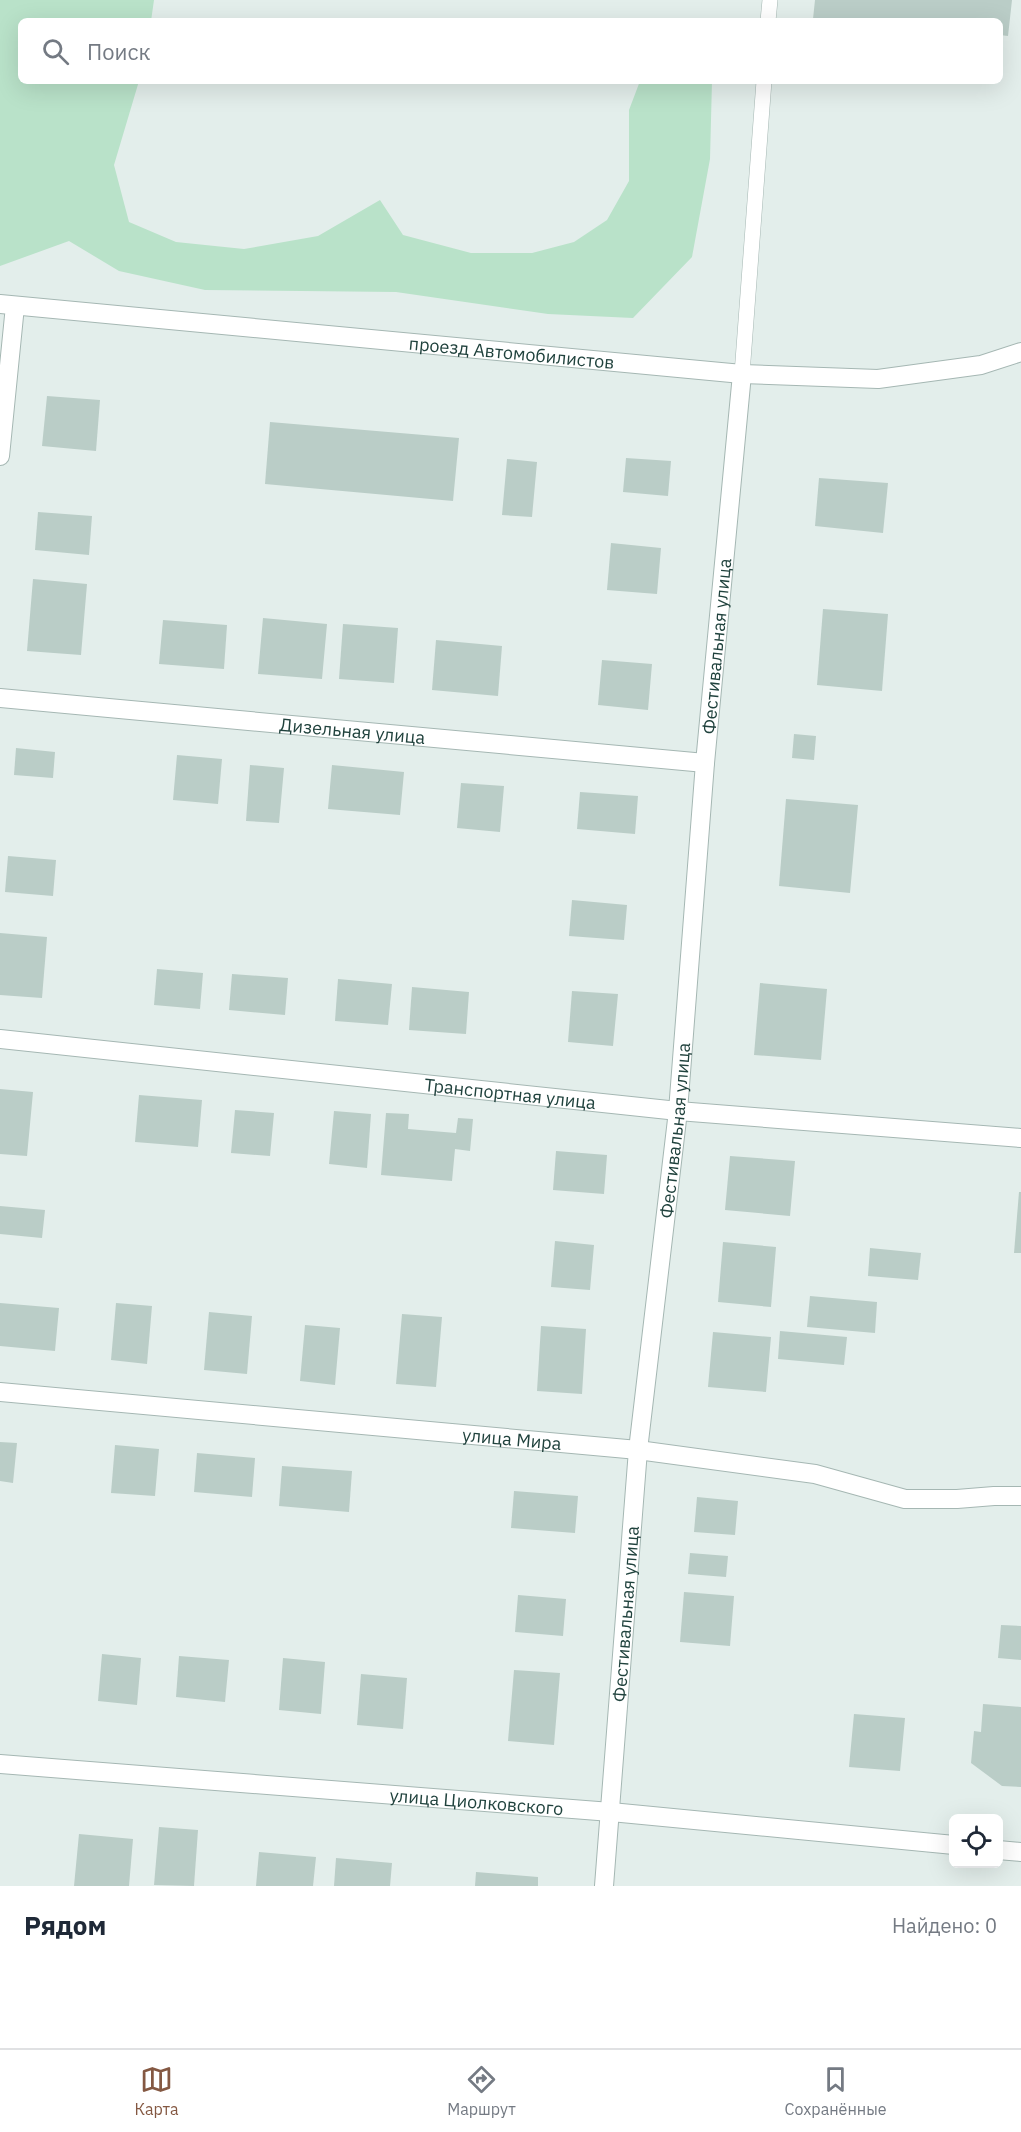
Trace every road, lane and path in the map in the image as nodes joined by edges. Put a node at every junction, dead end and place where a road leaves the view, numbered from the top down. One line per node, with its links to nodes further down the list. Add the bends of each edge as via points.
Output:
1 (770, 0): 2 (lane)
2 (768, 18)
3 (764, 84): 7 (lane)
4 (7, 305): 6 (street); 7 (street, проезд Автомобилистов)
5 (1021, 352): 7 (street, проезд Автомобилистов, via 981,365 878,379)
6 (4, 365): 8 (street)
7 (742, 374): 10 (street, Фестивальная улица)
8 (0, 456)
9 (0, 698): 10 (street, Дизельная улица)
10 (705, 763): 12 (street, Фестивальная улица)
11 (0, 1039): 12 (street, Транспортная улица)
12 (678, 1111): 13 (street, Транспортная улица); 15 (street, Фестивальная улица)
13 (1021, 1138)
14 (0, 1392): 15 (street, улица Мира)
15 (638, 1450): 16 (street, улица Мира, via 815,1474 905,1499); 18 (street, Фестивальная улица)
16 (1021, 1496)
17 (0, 1764): 18 (street, улица Циолковского)
18 (611, 1812): 19 (street, улица Циолковского); 22 (street, Фестивальная улица)
19 (949, 1845)
20 (1003, 1850): 21 (street)
21 (1021, 1852)
22 (604, 1886)

